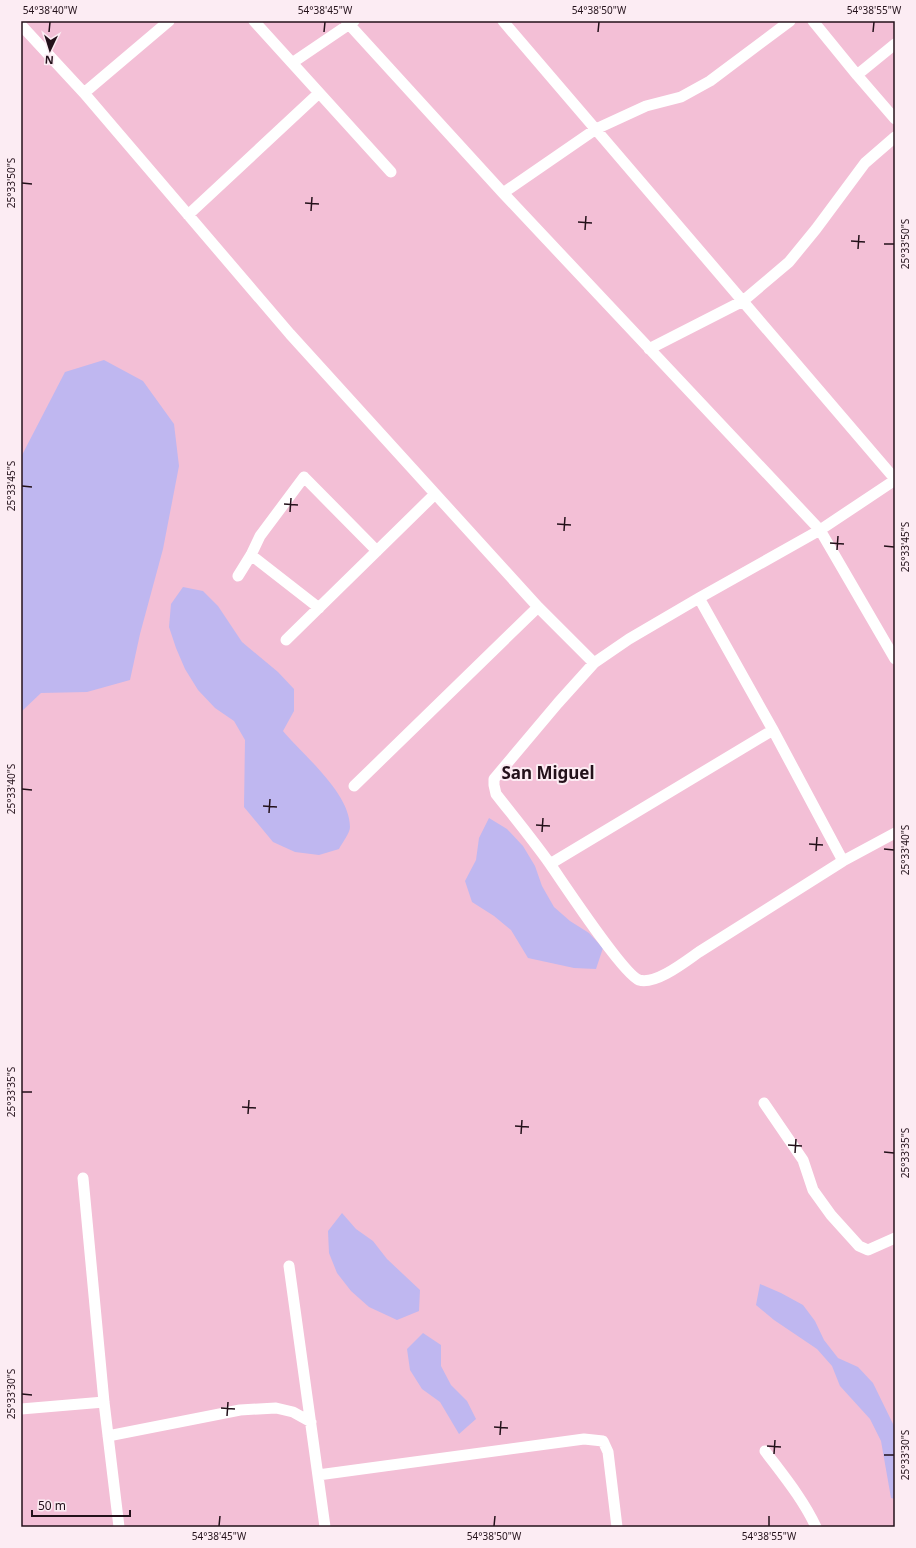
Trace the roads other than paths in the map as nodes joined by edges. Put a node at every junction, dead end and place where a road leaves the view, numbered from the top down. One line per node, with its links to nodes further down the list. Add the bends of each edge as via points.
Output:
1 (169, 21): 12 (street)
2 (254, 21): 9 (street)
3 (503, 21): 14 (street)
4 (790, 21): 14 (street, via 710,81 681,97 646,106)
5 (813, 21): 10 (street)
6 (350, 22): 9 (street); 17 (street)
7 (21, 24): 12 (street)
8 (895, 44): 10 (street)
9 (292, 63): 11 (street)
10 (857, 75): 13 (street)
11 (319, 93): 16 (street); 18 (street)
12 (84, 94): 18 (street)
13 (895, 119)
14 (596, 129): 17 (street); 19 (street)
15 (895, 137): 19 (street, via 865,163 789,262)
16 (391, 172)
17 (503, 193): 20 (street)
18 (188, 215): 22 (street, via 290,334)
19 (743, 301): 20 (street); 21 (street)
20 (649, 349): 23 (street)
21 (895, 479): 23 (street)
22 (435, 494): 24 (street); 28 (street)
23 (820, 530): 27 (street); 31 (street)
24 (377, 551): 25 (street, via 304,477 260,536); 29 (street)
25 (251, 555): 26 (street); 29 (street)
26 (238, 576)
27 (699, 598): 32 (street); 33 (street)
28 (538, 607): 32 (street); 34 (street)
29 (319, 608): 30 (street)
30 (286, 640)
31 (895, 659)
32 (594, 663): 37 (street, via 494,779 496,794)
33 (773, 730): 36 (street); 37 (street)
34 (354, 786)
35 (895, 833): 36 (street)
36 (843, 861): 37 (street, via 698,952 680,966 647,981 638,980 618,959)
37 (550, 864)
38 (764, 1103): 40 (street, via 803,1160 813,1190 859,1246 868,1250)
39 (83, 1178): 42 (street)
40 (895, 1238)
41 (290, 1266): 44 (street)
42 (104, 1402): 43 (street); 45 (street)
43 (21, 1409)
44 (311, 1422): 45 (street, via 293,1412 276,1408 240,1410); 47 (street)
45 (108, 1436): 48 (street)
46 (765, 1451): 51 (street, via 802,1502)
47 (318, 1475): 49 (street); 50 (street, via 584,1439 603,1441 608,1452)
48 (118, 1527)
49 (325, 1527)
50 (617, 1527)
51 (816, 1527)

